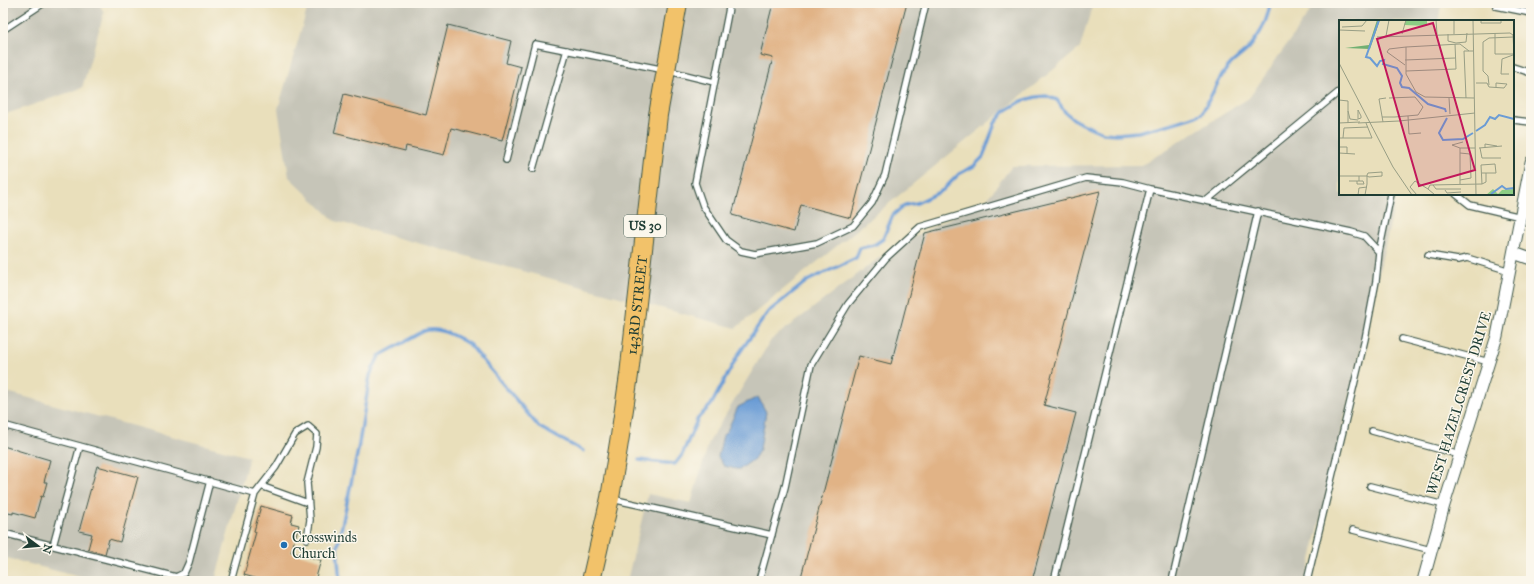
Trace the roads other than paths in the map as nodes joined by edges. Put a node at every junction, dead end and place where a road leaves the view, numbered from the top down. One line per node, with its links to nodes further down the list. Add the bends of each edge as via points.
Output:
1 (44, 3): 7 (lane)
2 (678, 3): 10 (main road, 143RD STREET / US 30)
3 (730, 3): 12 (lane)
4 (926, 3): 12 (lane, via 885,175 872,203 853,226 817,243 755,254 741,250 726,240 703,206 694,183)
5 (1497, 3): 6 (lane, via 1496,6)
6 (1531, 13)
7 (3, 30)
8 (567, 50): 10 (lane); 16 (lane, via 535,44); 18 (lane)
9 (1514, 68): 11 (lane)
10 (665, 70): 12 (lane); 40 (main road, 143RD STREET / US 30, via 654,143 629,375)
11 (1531, 73)
12 (714, 82)
13 (1339, 92): 22 (lane)
14 (1514, 120): 15 (lane)
15 (1531, 122)
16 (506, 160)
17 (1531, 162): 24 (street, WEST HAZELCREST DRIVE)
18 (534, 169)
19 (1150, 189): 22 (lane); 45 (lane, via 1123,182 1086,178 920,227 886,258 848,304 811,365); 52 (lane)
20 (1392, 195): 25 (lane)
21 (1457, 195): 24 (lane, via 1470,206)
22 (1206, 201): 23 (lane)
23 (1258, 211): 25 (lane, via 1364,236); 53 (lane)
24 (1520, 217): 26 (street, WEST HAZELCREST DRIVE)
25 (1378, 252): 54 (lane, via 1376,281 1365,339)
26 (1514, 253): 28 (street); 29 (street, WEST HAZELCREST DRIVE)
27 (1428, 255): 29 (lane, via 1458,260 1467,258)
28 (1531, 259)
29 (1510, 271): 31 (street, WEST HAZELCREST DRIVE)
30 (1402, 339): 31 (lane)
31 (1490, 362): 35 (street, WEST HAZELCREST DRIVE)
32 (3, 425): 34 (lane)
33 (1372, 431): 35 (lane)
34 (80, 446): 36 (lane); 47 (lane)
35 (1460, 455): 42 (street, WEST HAZELCREST DRIVE)
36 (210, 481): 39 (lane); 47 (lane, via 189,562 184,573 176,577)
37 (261, 486): 39 (lane); 41 (lane); 41 (lane, via 276,467 295,434 308,426 317,434 307,483)
38 (1370, 486): 42 (lane)
39 (255, 494): 49 (lane)
40 (610, 498): 45 (lane); 50 (main road, 143RD STREET / US 30)
41 (308, 503): 46 (lane, via 310,520)
42 (1444, 505): 48 (street, WEST HAZELCREST DRIVE)
43 (1353, 530): 48 (lane)
44 (3, 534): 47 (lane)
45 (772, 535): 51 (lane)
46 (307, 539)
47 (53, 546)
48 (1431, 550): 55 (street, WEST HAZELCREST DRIVE)
49 (231, 581)
50 (591, 581)
51 (759, 581)
52 (1054, 581)
53 (1172, 581)
54 (1307, 581)
55 (1423, 581)

